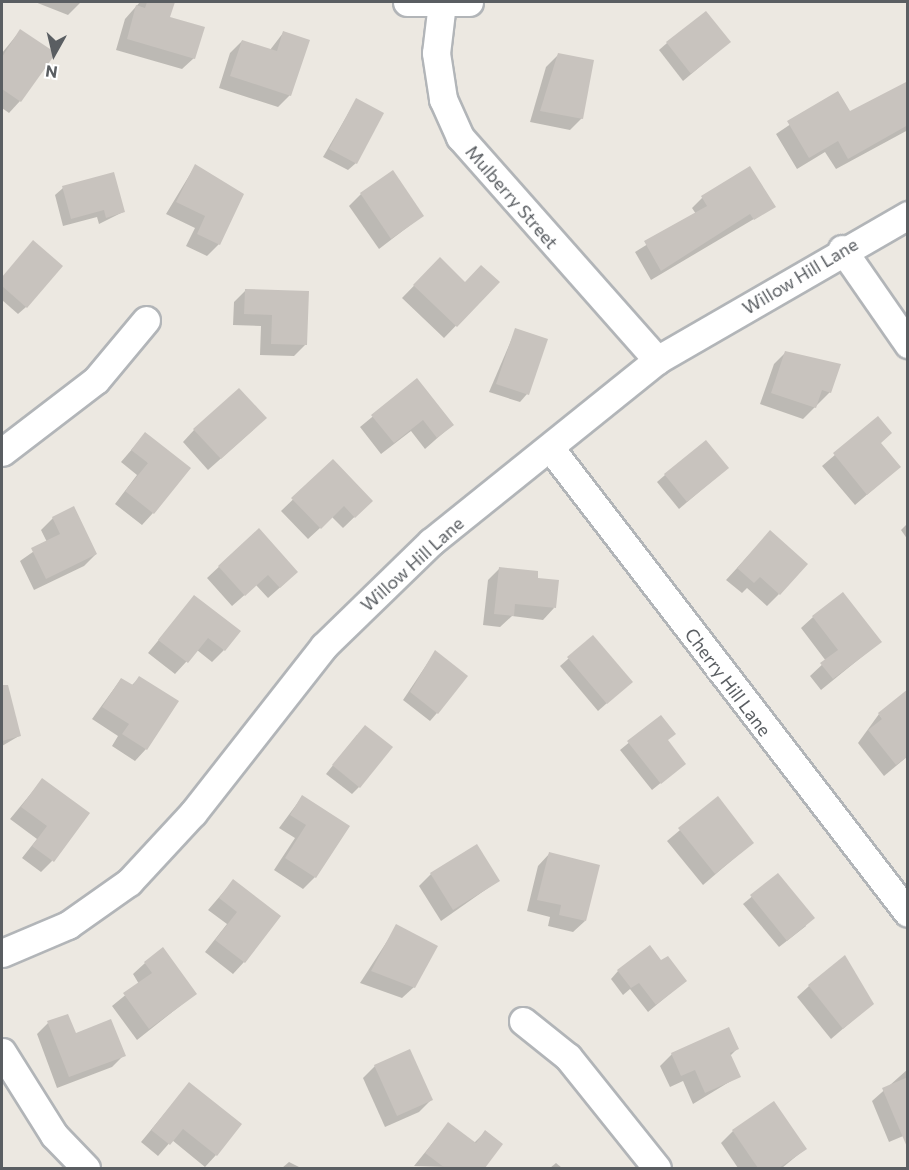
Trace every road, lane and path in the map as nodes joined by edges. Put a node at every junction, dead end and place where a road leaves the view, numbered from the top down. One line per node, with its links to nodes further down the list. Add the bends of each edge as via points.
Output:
1 (407, 2): 3 (street)
2 (470, 2): 3 (street)
3 (442, 3): 8 (street, Mulberry Street, via 436,53 443,99 460,137)
4 (908, 215): 5 (street, Willow Hill Lane)
5 (842, 249): 7 (street); 8 (street, Willow Hill Lane)
6 (146, 320): 10 (street, via 96,380)
7 (908, 344)
8 (657, 360): 9 (street, Willow Hill Lane)
9 (551, 449): 11 (street, Cherry Hill Lane); 12 (street, Willow Hill Lane, via 431,542 324,646 194,813 129,882 68,925)
10 (2, 452)
11 (908, 913)
12 (2, 953)
13 (523, 1021): 16 (street, via 568,1057)
14 (2, 1052): 15 (street, via 54,1134)
15 (86, 1168)
16 (657, 1168)

